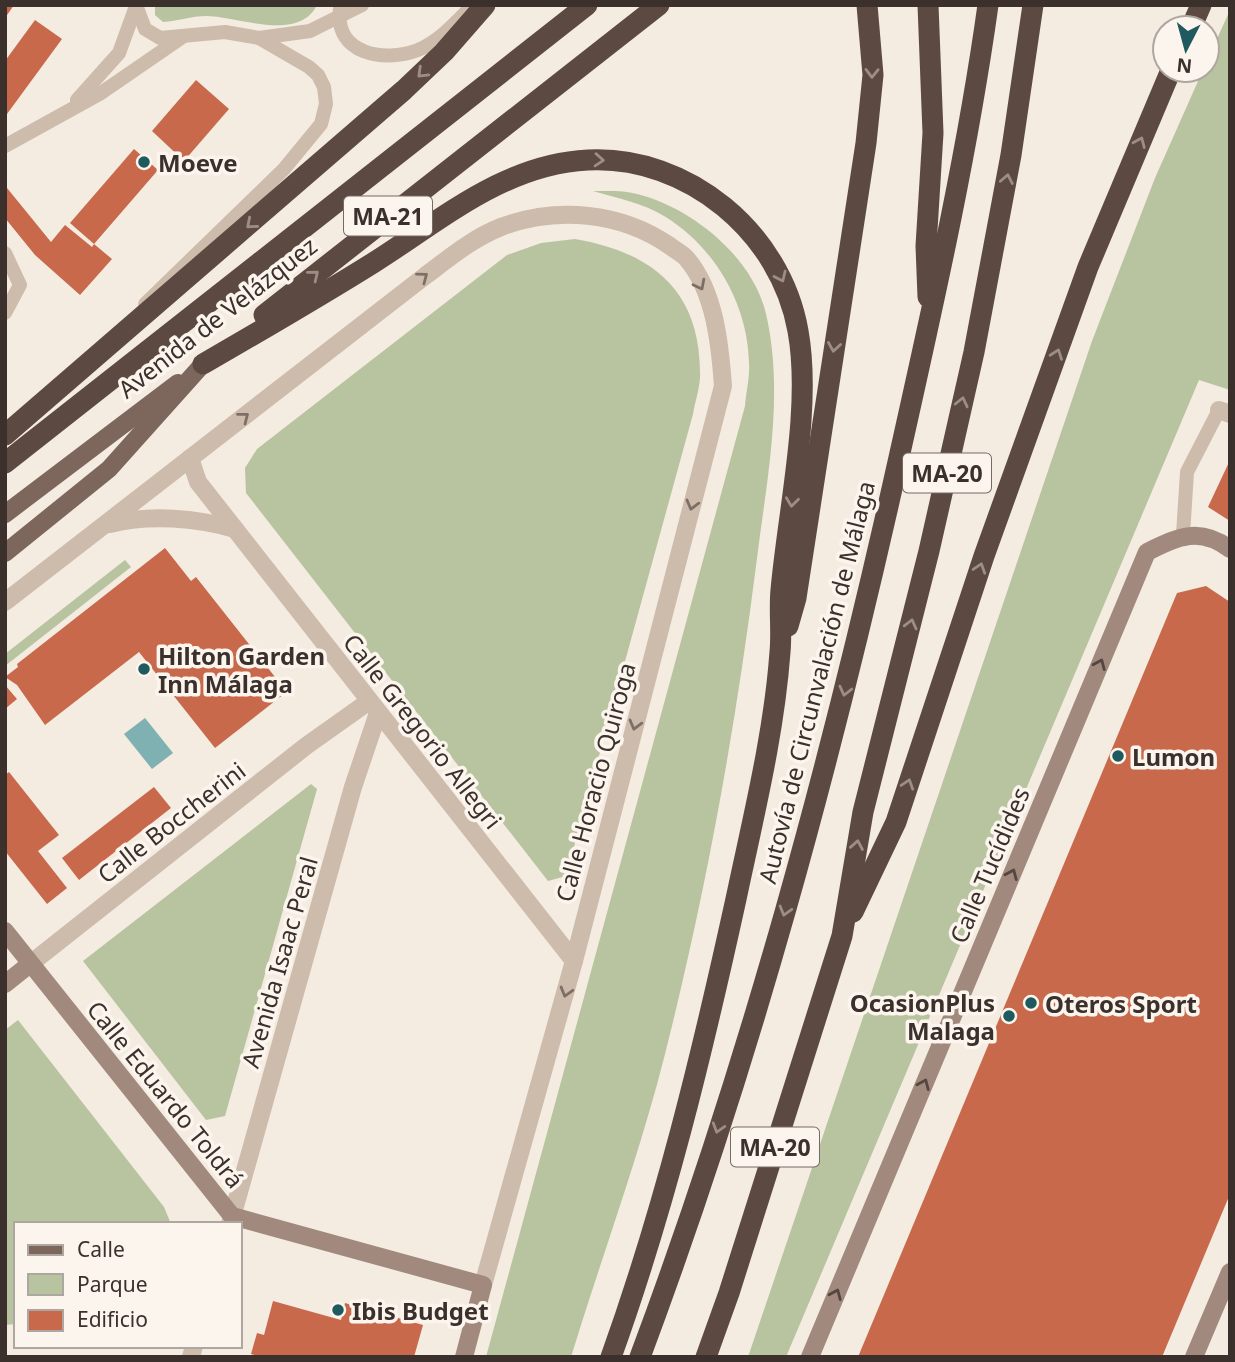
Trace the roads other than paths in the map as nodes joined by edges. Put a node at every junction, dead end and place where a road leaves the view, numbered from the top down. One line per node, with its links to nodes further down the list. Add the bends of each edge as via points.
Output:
1 (362, 5): 11 (lane)
2 (473, 5): 11 (lane, via 437,39 404,53 375,53 353,46 339,30)
3 (485, 5): 20 (highway, one-way to 20, via 404,90)
4 (587, 5): 25 (highway, Avenida de Velázquez / MA-21)
5 (659, 5): 21 (highway, Avenida de Velázquez / MA-21, one-way to 5)
6 (867, 5): 33 (highway, one-way to 33, via 873,75 866,143 796,598)
7 (928, 5): 19 (highway, via 933,133 926,246)
8 (988, 5): 19 (highway, Autovía de Circunvalación de Málaga / MA-20)
9 (1033, 5): 36 (highway, MA-20, one-way to 9, via 863,812 974,352)
10 (136, 7): 12 (lane, via 152,35); 15 (lane, via 109,67)
11 (339, 11): 13 (lane, via 310,31)
12 (181, 38): 13 (lane, via 225,32); 15 (lane)
13 (259, 38): 20 (lane, via 318,75 326,104 321,124 284,169 160,286)
14 (1165, 84): 36 (highway, one-way to 14, via 896,822 984,556 1088,267)
15 (58, 119): 16 (lane)
16 (5, 146)
17 (5, 253): 18 (lane, via 20,285)
18 (5, 313)
19 (929, 324): 46 (highway, Autovía de Circunvalación de Málaga / MA-20, one-way to 46, via 864,614 775,950 695,1205)
20 (129, 331): 23 (highway)
21 (204, 364): 26 (main road, Avenida de Velázquez); 31 (main road, via 109,469); 33 (highway, one-way to 33, via 484,190 532,169 587,160 629,162 673,176 709,194 743,222 771,257 798,331 801,377)
22 (1224, 412): 29 (lane, via 1187,472)
23 (5, 435)
24 (190, 458): 27 (street); 28 (street, Calle Gregorio Allegri, via 198,482); 37 (street, Calle Horacio Quiroga, one-way to 37, via 425,276 500,228 529,218 567,214 625,222 687,259 707,297 720,339 723,386)
25 (5, 463)
26 (5, 514)
27 (106, 524): 28 (street, via 154,519); 32 (street)
28 (235, 529): 34 (street, Calle Gregorio Allegri)
29 (1183, 535): 30 (main road, via 1217,540); 48 (main road, Calle Tucídides, one-way to 29, via 1147,552)
30 (1230, 549)
31 (5, 553)
32 (5, 602)
33 (780, 651): 45 (highway, via 757,798 710,1016 679,1145)
34 (373, 707): 37 (street, Calle Gregorio Allegri); 38 (street, Calle Boccherini, via 306,746); 40 (street, Avenida Isaac Peral)
35 (5, 931): 38 (main road, Calle Eduardo Toldrá)
36 (842, 936): 47 (highway, MA-20)
37 (574, 961): 43 (street, Calle Horacio Quiroga, one-way to 43)
38 (30, 964): 39 (main road, Calle Boccherini); 40 (main road, Calle Eduardo Toldrá)
39 (5, 984)
40 (231, 1220)
41 (242, 1223): 43 (main road, Calle Eduardo Toldrá)
42 (1230, 1272): 49 (main road)
43 (483, 1285): 44 (main road, Calle Horacio Quiroga)
44 (464, 1357)
45 (611, 1357)
46 (640, 1357)
47 (706, 1357)
48 (810, 1357)
49 (1194, 1357)

